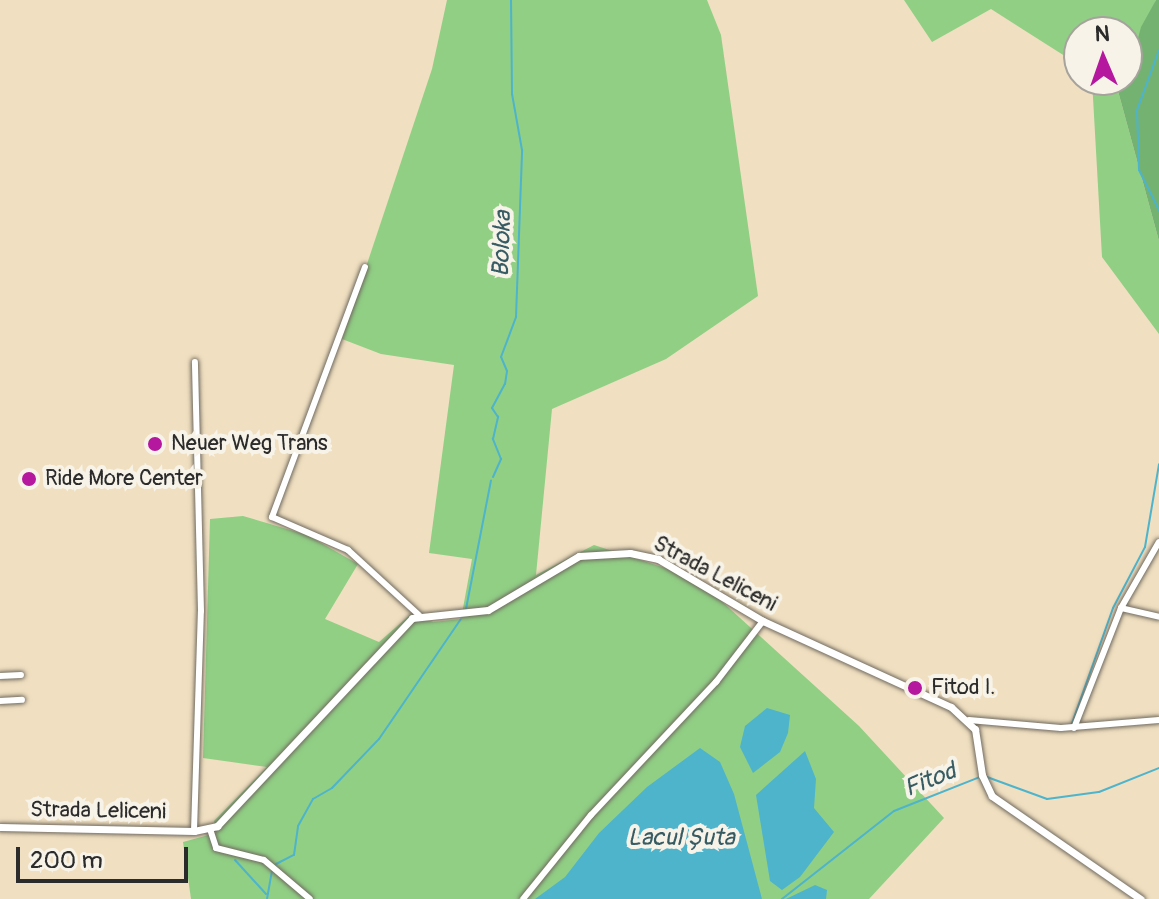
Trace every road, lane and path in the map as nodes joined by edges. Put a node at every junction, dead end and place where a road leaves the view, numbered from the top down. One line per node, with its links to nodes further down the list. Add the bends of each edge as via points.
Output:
1 (365, 267): 5 (street, via 272,517 348,550)
2 (195, 362): 17 (street, Strada Leliceni, via 201,611)
3 (1159, 542): 4 (street)
4 (1121, 608): 6 (street); 14 (street)
5 (419, 615): 7 (main road, Strada Leliceni, via 488,610 579,556 630,553 658,559); 16 (main road, via 399,629 282,761)
6 (1159, 617)
7 (763, 621): 12 (main road, Strada Leliceni); 19 (street, via 716,682 591,815)
8 (21, 675): 9 (street)
9 (0, 676)
10 (22, 700): 11 (street)
11 (0, 701)
12 (969, 720): 14 (street); 20 (main road, via 979,740 983,777 1000,804)
13 (1159, 720): 14 (street)
14 (1074, 728)
15 (0, 827): 17 (main road, Strada Leliceni)
16 (210, 829): 17 (main road, Strada Leliceni); 18 (street, via 216,848 264,860)
17 (194, 831)
18 (310, 899)
19 (523, 899)
20 (1141, 899)

